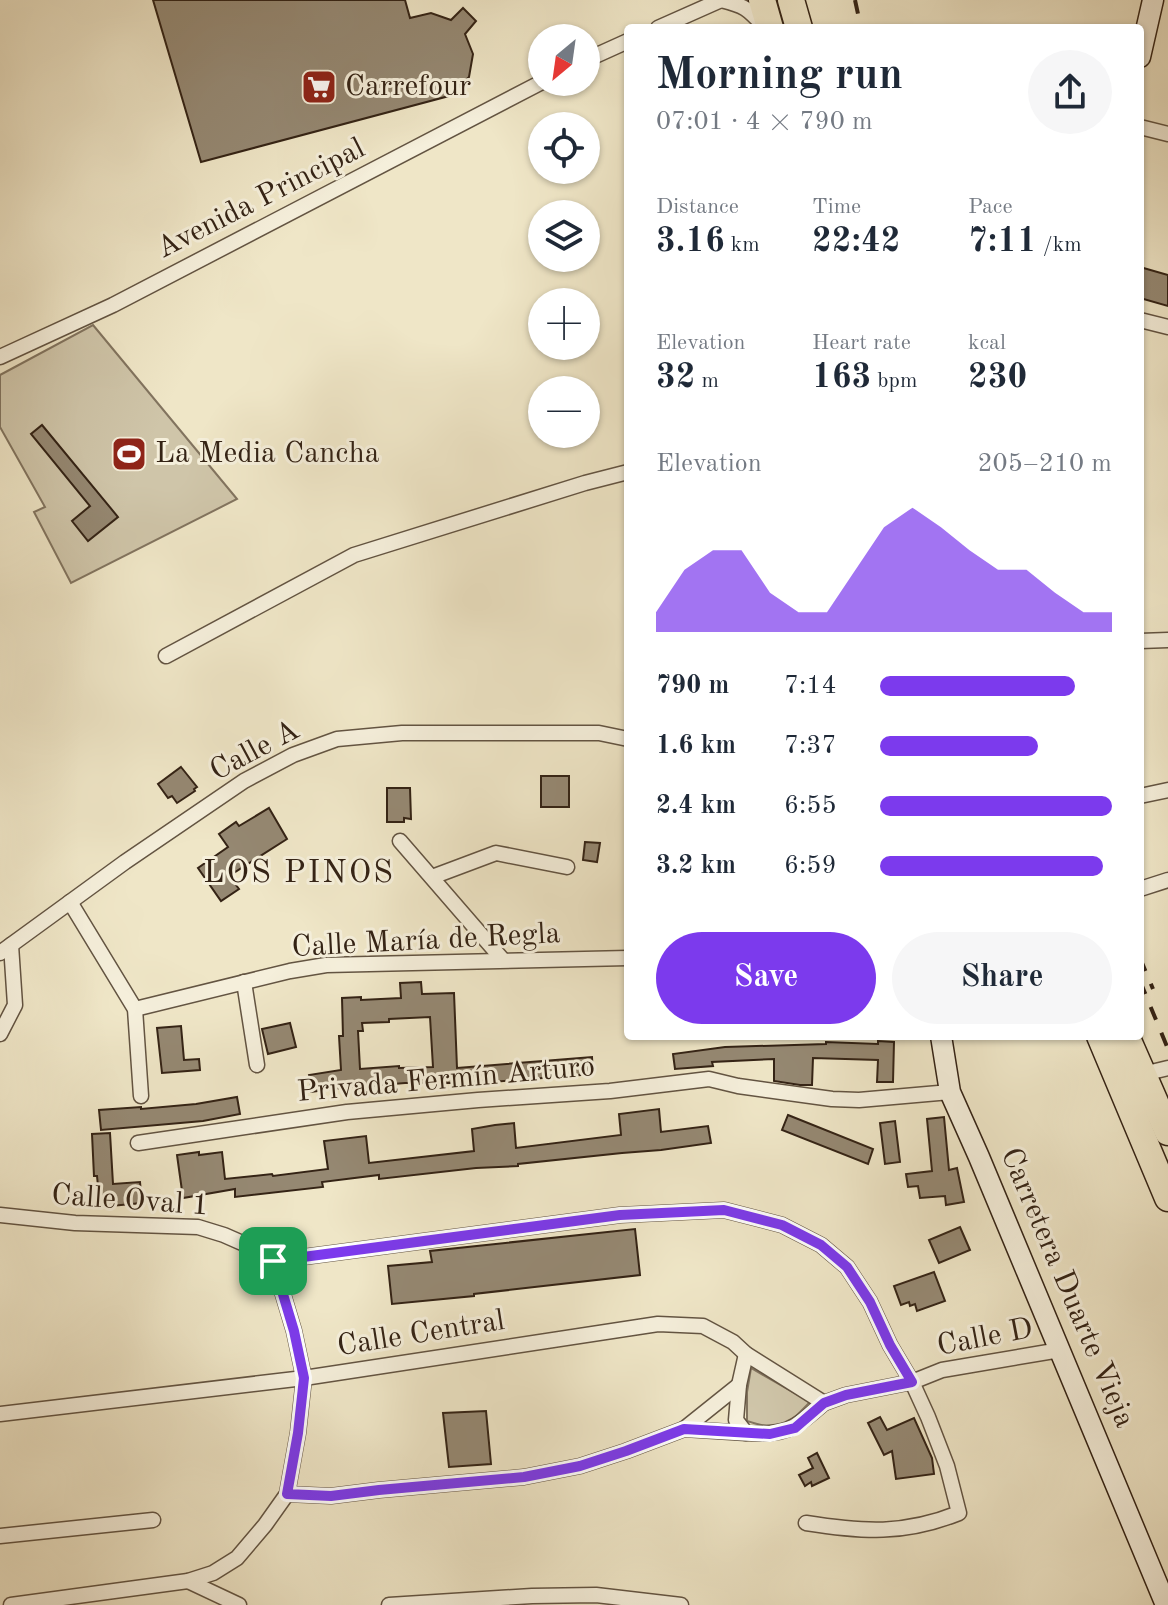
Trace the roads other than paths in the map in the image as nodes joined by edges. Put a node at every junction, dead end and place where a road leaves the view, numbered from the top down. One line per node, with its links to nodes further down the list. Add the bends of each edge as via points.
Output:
1 (721, 0): 5 (street); 6 (street, via 742,5)
2 (762, 0): 7 (highway)
3 (791, 0): 8 (highway)
4 (1153, 0): 9 (main road)
5 (667, 24)
6 (764, 24)
7 (767, 24)
8 (798, 24)
9 (1144, 39)
10 (624, 43): 11 (street)
11 (600, 54)
12 (528, 89): 17 (street, Avenida Principal, via 113,305)
13 (1144, 128): 14 (street)
14 (1168, 134)
15 (1144, 321): 16 (street)
16 (1168, 327)
17 (0, 357)
18 (624, 473): 21 (street, via 354,555)
19 (1168, 640): 20 (street)
20 (1144, 641)
21 (166, 656)
22 (624, 738): 30 (street, Calle A, via 599,733 402,733 337,739 244,781)
23 (1168, 790): 24 (street)
24 (1144, 795)
25 (400, 841): 27 (street)
26 (567, 867): 27 (street, via 496,853)
27 (432, 877): 33 (street)
28 (1168, 880): 29 (street)
29 (1144, 888)
30 (70, 902): 31 (street, Calle A); 35 (street)
31 (5, 949): 36 (street, via 15,1005)
32 (624, 958): 33 (street, Calle María de Regla)
33 (503, 960): 34 (street, Calle María de Regla, via 326,965)
34 (244, 982): 35 (street, Calle María de Regla); 40 (street)
35 (135, 1009): 43 (street)
36 (0, 1034)
37 (942, 1040): 42 (main road, Carretera Duarte Vieja)
38 (1102, 1040): 46 (highway)
39 (1129, 1040): 41 (highway)
40 (257, 1065)
41 (1155, 1071): 44 (highway)
42 (950, 1092): 45 (street, Privada Fermín Arturo, via 832,1099 709,1079 347,1112); 49 (main road, Carretera Duarte Vieja)
43 (141, 1096)
44 (1168, 1132)
45 (138, 1143)
46 (1168, 1198)
47 (0, 1215): 48 (street, Calle Oval 1, via 198,1227)
48 (273, 1261): 51 (street); 52 (street, via 620,1215 724,1210 782,1225 821,1245 847,1267)
49 (1060, 1350): 52 (street, Calle D, via 942,1370); 67 (main road, Carretera Duarte Vieja)
50 (746, 1354): 51 (street, Calle Central, via 703,1326 658,1324); 53 (street); 54 (street)
51 (304, 1378): 55 (street, Calle Central); 58 (street)
52 (912, 1382): 54 (street, Calle D); 60 (street, via 947,1466 959,1513 898,1530)
53 (739, 1385): 56 (street); 57 (street, via 736,1420)
54 (824, 1403): 57 (street, via 795,1428)
55 (0, 1414)
56 (684, 1429): 57 (street); 58 (street, via 580,1466 524,1477 331,1496)
57 (746, 1433)
58 (287, 1494): 62 (street, via 237,1558)
59 (153, 1520): 61 (street)
60 (806, 1523)
61 (0, 1536)
62 (188, 1581): 63 (street); 64 (street)
63 (11, 1605)
64 (239, 1605)
65 (389, 1605): 66 (street, via 596,1595)
66 (681, 1605)
67 (1166, 1605)

